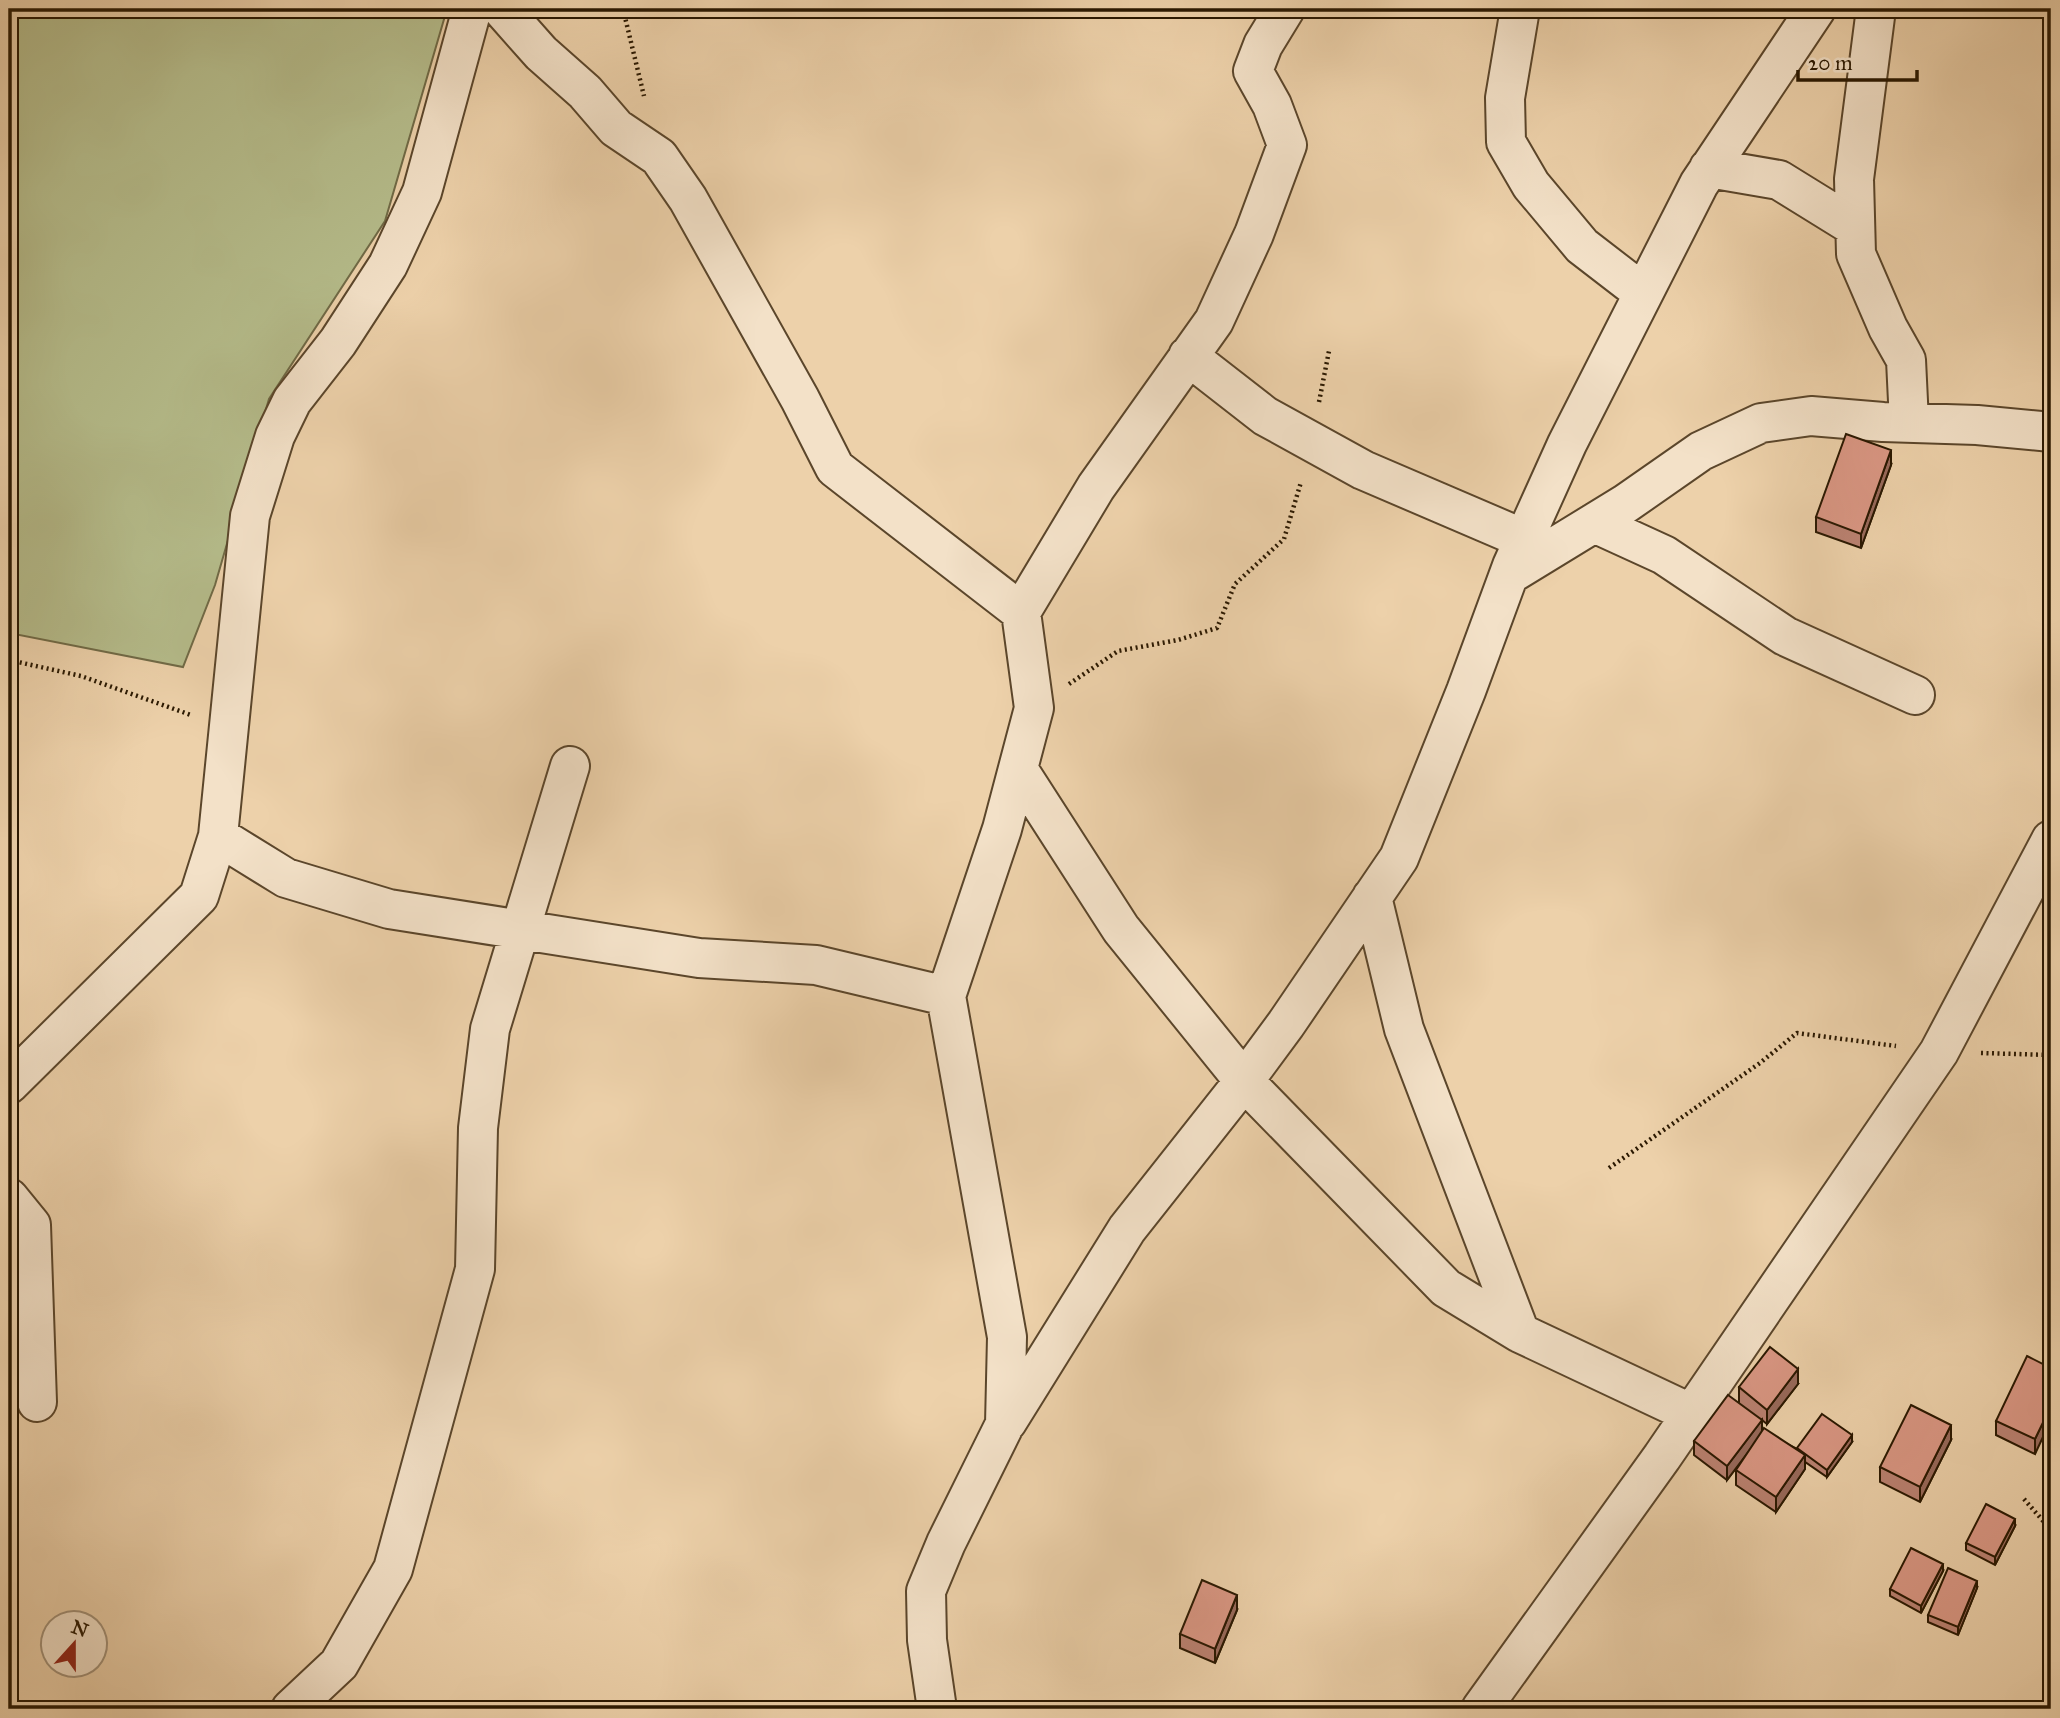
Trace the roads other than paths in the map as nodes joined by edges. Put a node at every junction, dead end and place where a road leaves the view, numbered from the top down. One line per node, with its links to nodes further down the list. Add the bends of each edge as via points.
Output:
1 (472, 9): 20 (street, via 422,192 388,265 338,342 292,401 275,436 250,516)
2 (502, 9): 16 (street, via 616,128 659,157 688,199 835,468)
3 (1285, 9): 10 (street, via 1253,71 1287,145 1249,246 1213,321)
4 (1520, 9): 9 (street, via 1505,98 1506,142 1531,185 1582,246)
5 (1816, 9): 7 (street)
6 (1876, 9): 8 (street, via 1854,178)
7 (1709, 168): 8 (street, via 1779,180); 9 (street)
8 (1856, 227): 11 (street, via 1856,254 1906,360)
9 (1643, 293): 14 (street)
10 (1188, 356): 14 (street, via 1265,416 1363,470); 16 (street, via 1097,487)
11 (1909, 422): 12 (street); 13 (street, via 1811,416 1760,423 1701,451)
12 (2051, 432)
13 (1594, 523): 15 (street); 17 (street, via 1664,555 1785,636)
14 (1524, 538): 15 (street)
15 (1509, 575): 22 (street, via 1399,858)
16 (1021, 612): 19 (street, via 1034,708)
17 (1914, 695)
18 (570, 766): 25 (street)
19 (1018, 769): 26 (street); 27 (street, via 1121,929)
20 (218, 836): 25 (street, via 286,878 389,909); 28 (street, via 199,896)
21 (2051, 840): 24 (street)
22 (1372, 897): 27 (street); 30 (street, via 1404,1029)
23 (2051, 898): 24 (street)
24 (2012, 914): 32 (street, via 1939,1052)
25 (521, 932): 26 (street, via 699,958 816,965); 34 (street, via 490,1030 478,1128 475,1269 393,1569 339,1664)
26 (946, 996): 33 (street, via 1007,1337)
27 (1244, 1081): 30 (street, via 1446,1288); 33 (street, via 1126,1229)
28 (9, 1084)
29 (9, 1198): 31 (street, via 31,1225)
30 (1520, 1334): 32 (street)
31 (37, 1402)
32 (1692, 1414): 36 (street)
33 (1006, 1423): 35 (street, via 926,1591 927,1640)
34 (291, 1709)
35 (937, 1709)
36 (1481, 1709)

